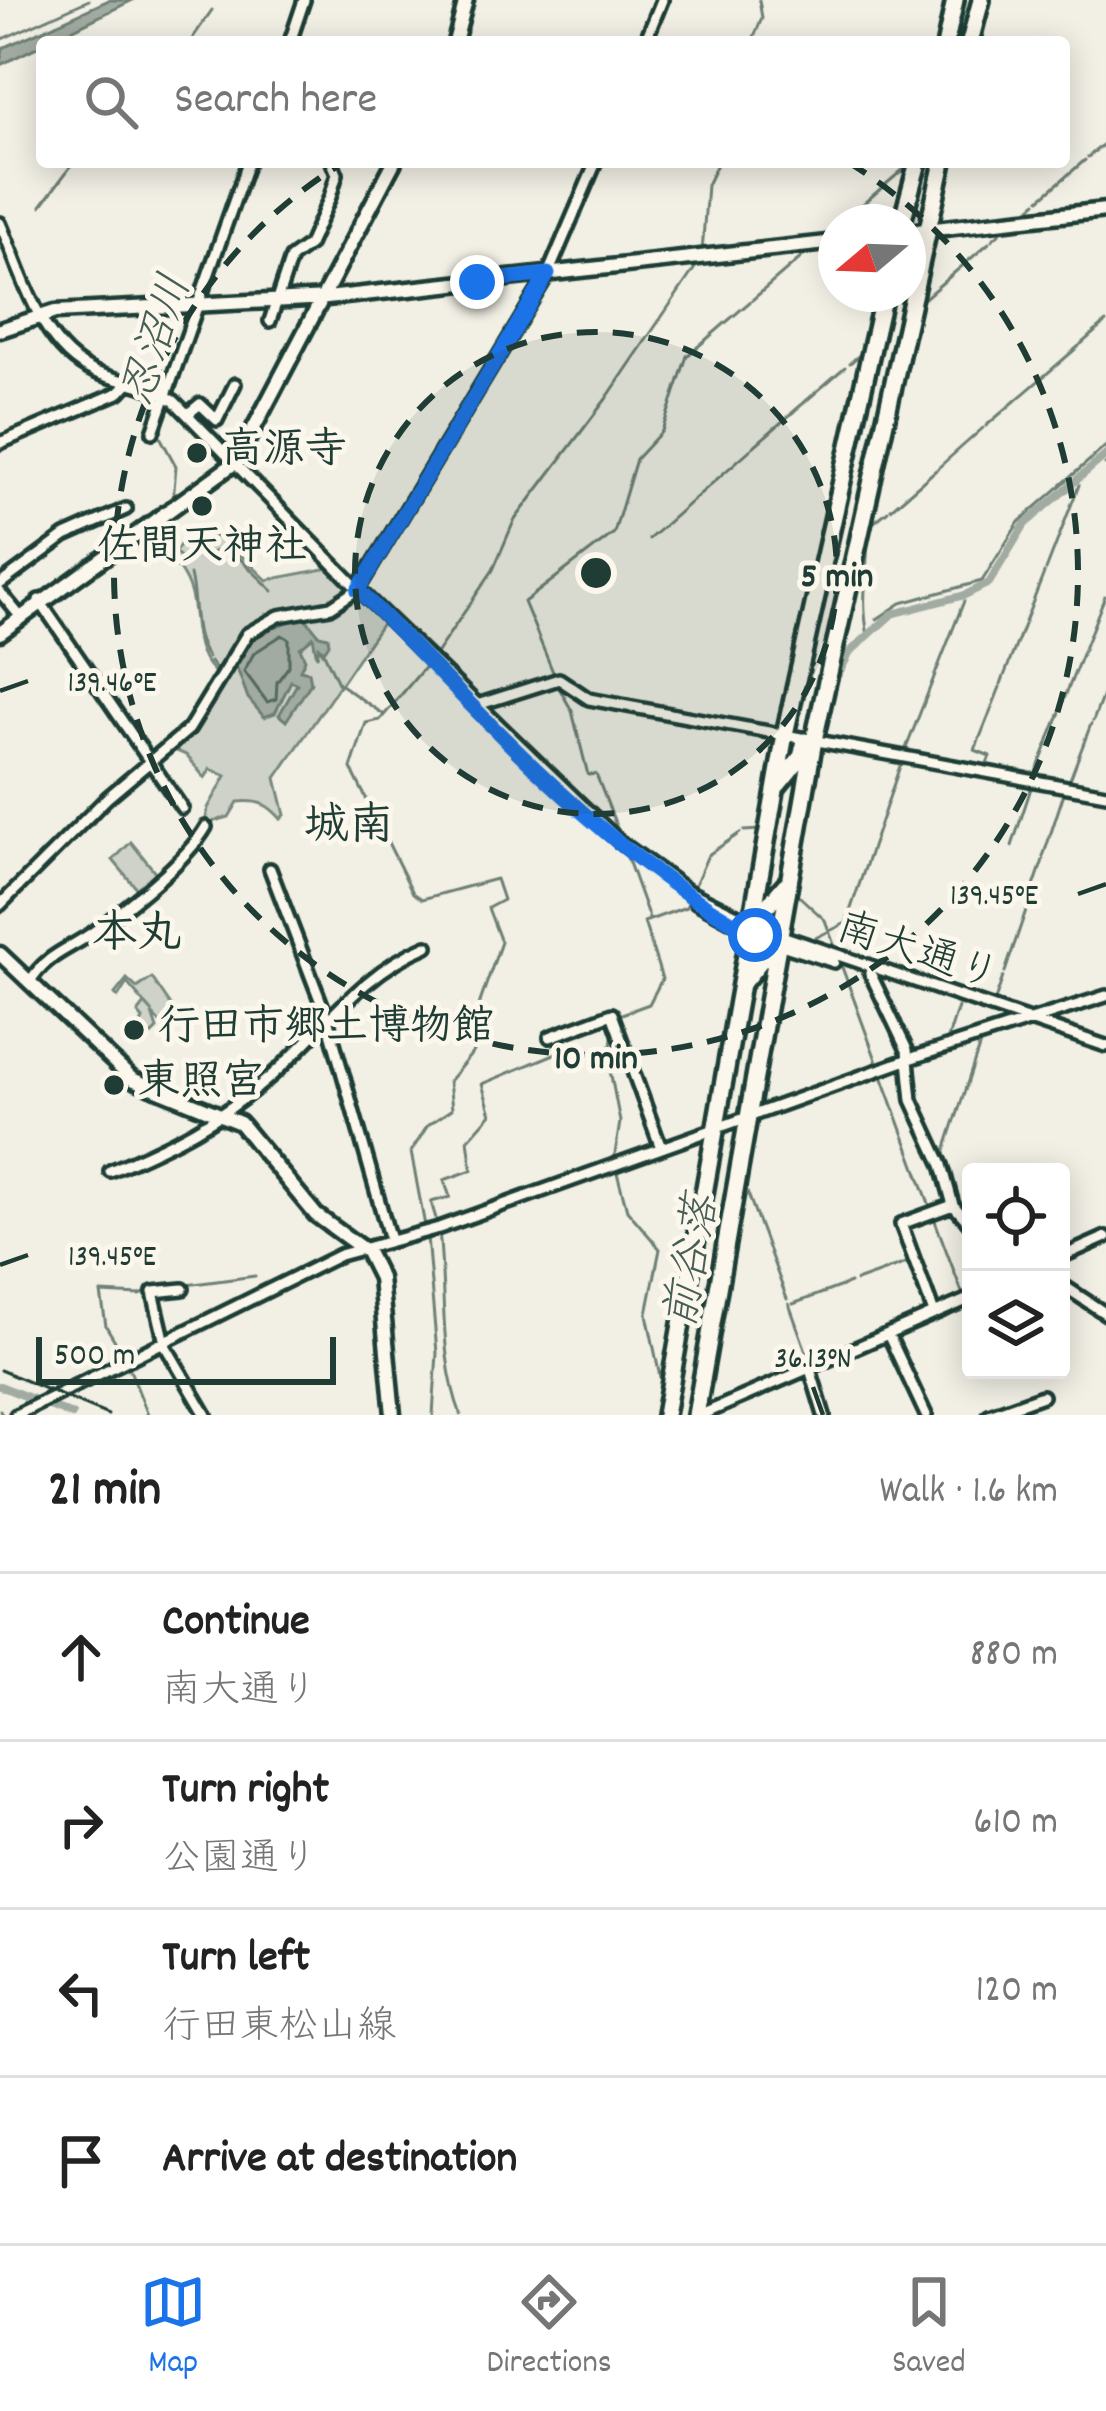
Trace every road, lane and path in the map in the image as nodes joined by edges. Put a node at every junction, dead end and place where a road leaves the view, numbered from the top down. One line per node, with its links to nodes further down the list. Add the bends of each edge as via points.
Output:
1 (304, 0): 6 (street)
2 (466, 0): 7 (main road)
3 (662, 0): 8 (street)
4 (955, 0): 9 (highway)
5 (981, 0): 10 (highway)
6 (292, 36)
7 (457, 36)
8 (647, 36)
9 (947, 36)
10 (972, 36)
11 (246, 168): 27 (street)
12 (334, 168): 26 (street, via 309,245 291,258)
13 (391, 168): 25 (main road)
14 (593, 168): 24 (street)
15 (918, 168): 17 (highway)
16 (942, 168): 19 (highway)
17 (917, 204)
18 (0, 210): 28 (street, 南大通り)
19 (926, 213)
20 (1106, 213): 22 (main road)
21 (0, 223): 28 (street, 南大通り)
22 (926, 230)
23 (818, 245): 24 (main road)
24 (548, 274): 25 (main road); 44 (street)
25 (327, 298): 26 (main road); 41 (main road)
26 (281, 301): 27 (main road); 31 (street)
27 (197, 304): 28 (main road); 37 (street)
28 (39, 310): 32 (main road); 35 (street, 南大通り, via 68,355)
29 (881, 312): 33 (highway)
30 (906, 312): 34 (highway)
31 (270, 321)
32 (0, 330)
33 (874, 349): 34 (highway); 47 (highway)
34 (901, 355): 49 (highway)
35 (130, 380): 37 (street, 南大通り); 40 (street, via 120,392)
36 (235, 384): 38 (street, via 217,419 200,404)
37 (165, 394): 38 (street, 南大通り); 39 (street)
38 (188, 414): 41 (street, 南大通り)
39 (153, 432)
40 (0, 443)
41 (236, 462): 44 (street, 南大通り); 45 (main road)
42 (126, 509): 43 (street, via 65,536)
43 (0, 588): 46 (street)
44 (358, 590): 50 (street, 南大通り); 52 (street, via 247,634 190,729)
45 (39, 600): 46 (main road); 52 (street)
46 (19, 615): 48 (main road)
47 (810, 633): 49 (highway); 51 (highway)
48 (0, 634)
49 (835, 638): 51 (highway)
50 (477, 705): 51 (street, via 556,679 589,699); 59 (street, 南大通り, via 620,841 692,896)
51 (799, 737): 53 (street); 57 (highway); 59 (highway, via 771,805)
52 (149, 765): 54 (street); 58 (street)
53 (1106, 794)
54 (182, 808)
55 (206, 827): 64 (street, via 94,932 46,958)
56 (270, 869): 67 (street)
57 (790, 877): 59 (highway); 59 (highway)
58 (0, 905)
59 (764, 934): 62 (street, 南大通り); 74 (highway, via 741,988); 74 (highway, via 754,1069 728,1103)
60 (427, 946): 67 (street, via 358,987)
61 (0, 954): 64 (main road)
62 (841, 961): 63 (street, 南大通り); 68 (street, 南大通り)
63 (870, 973): 68 (street, 南大通り); 72 (street)
64 (29, 983): 73 (main road, via 143,1087)
65 (1106, 996): 66 (street)
66 (1058, 1011): 68 (street); 69 (street)
67 (327, 1018): 73 (street); 80 (street)
68 (1023, 1022): 69 (street, 南大通り); 71 (street, 南大通り); 72 (street)
69 (1057, 1030): 71 (street, 南大通り)
70 (550, 1037): 75 (street, via 612,1014)
71 (1106, 1048)
72 (909, 1059): 74 (street); 77 (street, via 909,1092)
73 (224, 1113): 76 (street, via 197,1134); 81 (main road, via 316,1215)
74 (731, 1123): 75 (street); 91 (highway); 96 (highway, via 708,1178)
75 (661, 1148): 80 (street)
76 (110, 1171)
77 (953, 1205): 78 (street); 86 (street, via 901,1224)
78 (962, 1215)
79 (1106, 1237): 82 (street)
80 (390, 1240): 81 (street)
81 (361, 1247): 89 (street, via 296,1272); 95 (main road, via 380,1278)
82 (1070, 1253)
83 (183, 1289): 89 (street, via 154,1292)
84 (1070, 1290): 87 (street)
85 (962, 1302): 86 (street)
86 (934, 1313): 88 (street)
87 (1106, 1314)
88 (888, 1334): 90 (street); 99 (street)
89 (166, 1343): 93 (street); 94 (street)
90 (810, 1369): 97 (street); 98 (street)
91 (702, 1375): 96 (highway); 97 (highway)
92 (1042, 1396): 100 (street)
93 (16, 1415)
94 (206, 1415)
95 (393, 1415)
96 (668, 1415)
97 (698, 1415)
98 (824, 1415)
99 (926, 1415)
100 (989, 1415)

